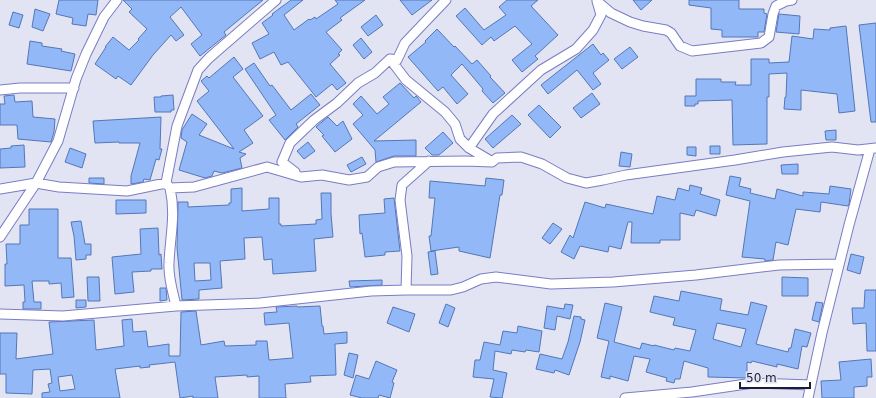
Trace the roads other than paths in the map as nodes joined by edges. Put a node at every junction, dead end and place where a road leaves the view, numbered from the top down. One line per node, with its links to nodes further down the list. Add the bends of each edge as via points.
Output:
1 (117, 0): 7 (street, via 104,17 86,54)
2 (276, 0): 17 (street, via 198,70 177,126)
3 (446, 0): 6 (street, via 405,43 397,60)
4 (792, 0): 5 (street, via 776,6 769,37 761,43 692,51 680,46 666,30 630,22 611,13)
5 (597, 1): 9 (street, via 600,15 593,30 576,49 541,70 493,114)
6 (390, 59): 9 (street, via 406,80 445,112 455,124 460,139); 12 (street, via 314,120 290,144)
7 (74, 88): 8 (street); 16 (street, via 58,141)
8 (0, 90)
9 (469, 148): 13 (street)
10 (873, 148): 13 (street, via 858,150 832,147 783,152 586,183 567,178 542,164 522,157 497,158); 20 (street)
11 (428, 161): 13 (street); 15 (street, via 394,162 378,168 367,177 348,180 322,175); 21 (street, via 402,185 400,200 407,256)
12 (282, 162): 14 (street); 15 (street)
13 (492, 162)
14 (267, 166): 15 (street); 17 (street, via 194,186)
15 (301, 177)
16 (36, 183): 17 (street, via 127,191); 18 (street); 19 (street)
17 (168, 185): 22 (street, via 173,201 169,264)
18 (0, 189)
19 (0, 237)
20 (839, 264): 21 (street, via 779,265 613,282 551,284 496,277 481,279 451,290); 24 (street)
21 (406, 290): 22 (street, via 371,291 260,303)
22 (176, 306): 23 (street, via 63,316)
23 (0, 314)
24 (811, 385): 25 (street, via 753,383); 26 (street)
25 (625, 398)
26 (808, 398)

